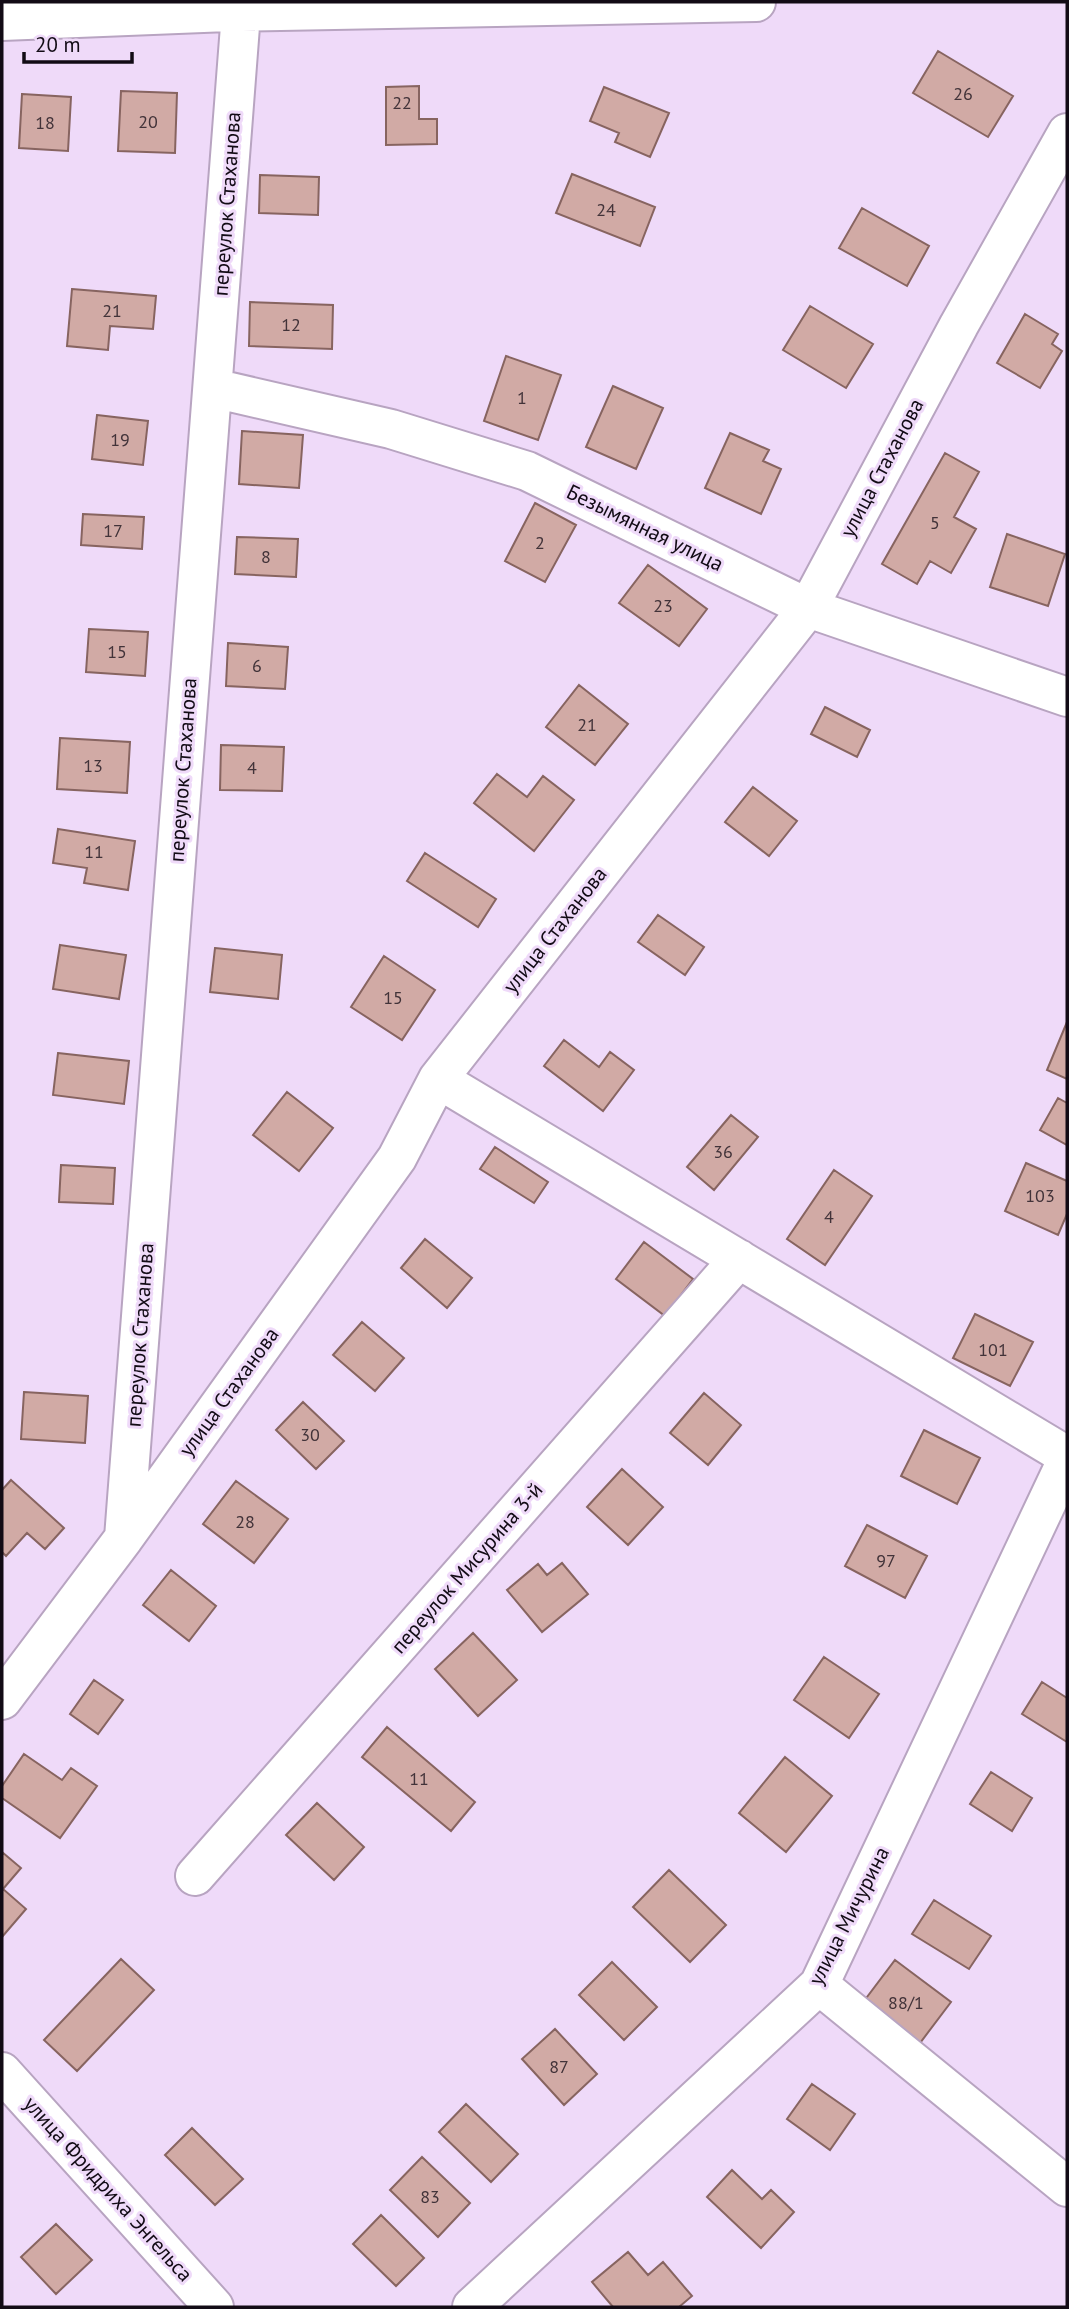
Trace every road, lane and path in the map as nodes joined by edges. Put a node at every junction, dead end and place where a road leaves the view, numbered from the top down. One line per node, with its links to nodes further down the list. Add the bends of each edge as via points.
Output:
1 (756, 2): 2 (street)
2 (239, 7): 3 (street); 5 (street, переулок Стаханова)
3 (2, 21)
4 (1067, 133): 6 (street, улица Стаханова)
5 (213, 388): 6 (street, Безымянная улица, via 391,429 527,471); 11 (street, переулок Стаханова)
6 (808, 608): 7 (street, Безымянная улица); 8 (street, улица Стаханова)
7 (1067, 697)
8 (438, 1080): 9 (street); 11 (street, улица Стаханова, via 397,1158)
9 (739, 1259): 10 (street); 13 (street, переулок Мисурина 3-й)
10 (1067, 1458): 14 (street, улица Мичурина)
11 (124, 1538): 12 (street, улица Стаханова)
12 (2, 1700)
13 (195, 1877)
14 (819, 1985): 16 (street); 18 (street, улица Мичурина)
15 (2, 2072): 17 (street, улица Фридриха Энгельса)
16 (1065, 2180)
17 (215, 2307)
18 (472, 2307)

